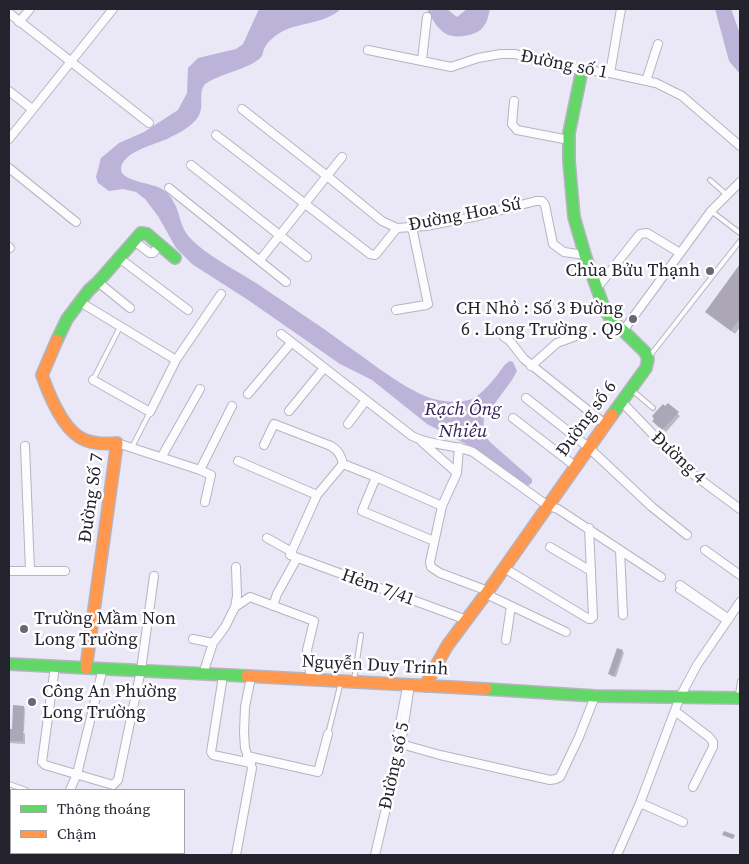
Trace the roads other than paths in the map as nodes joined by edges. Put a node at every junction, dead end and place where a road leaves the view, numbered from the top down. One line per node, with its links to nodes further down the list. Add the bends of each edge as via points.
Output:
1 (30, 9): 6 (street)
2 (113, 9): 10 (street)
3 (621, 9): 12 (street)
4 (9, 13): 6 (street)
5 (427, 16): 9 (street)
6 (20, 22): 10 (street)
7 (658, 44): 13 (street)
8 (368, 50): 9 (street, Đường số 1)
9 (422, 60): 11 (street, Đường số 1, via 451,67 478,58 515,54)
10 (70, 62): 16 (street); 18 (street)
11 (582, 70): 12 (street, Đường số 1); 21 (street)
12 (610, 74): 13 (street, Đường số 1)
13 (646, 81): 22 (street, Đường số 1, via 682,96)
14 (9, 92): 16 (street)
15 (514, 101): 21 (street, via 512,124 517,130)
16 (32, 109): 20 (street)
17 (242, 110): 26 (street, Đường Hoa Sứ)
18 (149, 124)
19 (216, 135): 31 (street)
20 (9, 139)
21 (569, 140): 40 (street, via 574,217)
22 (740, 146)
23 (342, 157): 26 (street)
24 (191, 165): 37 (street)
25 (9, 168): 33 (street)
26 (327, 176): 31 (street); 35 (street, Đường Hoa Sứ, via 382,221)
27 (710, 180): 30 (lane)
28 (740, 182): 30 (street)
29 (169, 188): 44 (street)
30 (727, 195): 32 (street)
31 (304, 204): 35 (street, via 370,254 375,255); 37 (street)
32 (711, 211): 36 (lane); 39 (street)
33 (76, 222)
34 (412, 227): 35 (street, Đường Hoa Sứ); 40 (street, Đường Hoa Sứ, via 542,201 553,244 564,252); 52 (street, via 428,304)
35 (397, 228)
36 (740, 233)
37 (280, 235): 41 (street); 44 (street)
38 (740, 241): 59 (lane)
39 (680, 253): 47 (street, via 644,232 637,236); 54 (street)
40 (585, 255): 47 (street)
41 (307, 257)
42 (119, 258): 43 (street, via 145,232); 45 (street); 51 (street)
43 (175, 258)
44 (260, 260): 46 (street)
45 (98, 282): 49 (street); 50 (street)
46 (286, 282)
47 (597, 288): 54 (street, via 610,318)
48 (221, 294): 60 (street)
49 (80, 302): 53 (street); 78 (street, Đường Số 7, via 67,319 42,375 68,425 82,439)
50 (130, 308)
51 (188, 310)
52 (396, 310)
53 (120, 327): 60 (street); 63 (lane)
54 (623, 331): 59 (street)
55 (281, 334): 58 (street)
56 (581, 334): 61 (street, via 557,343)
57 (504, 337): 61 (street)
58 (291, 343): 62 (street); 66 (street)
59 (648, 359): 65 (street, Đường số 6, via 646,368)
60 (176, 360): 73 (street)
61 (531, 366): 76 (street)
62 (324, 368): 68 (street); 72 (street)
63 (93, 380): 73 (street)
64 (200, 389): 84 (street)
65 (630, 389): 69 (street, Đường số 6); 71 (lane)
66 (248, 394)
67 (526, 398): 81 (street)
68 (366, 400): 75 (street); 77 (street)
69 (621, 401): 76 (street, Đường số 6); 95 (street, Đường 4, via 686,469)
70 (232, 406): 88 (street)
71 (654, 408)
72 (290, 411)
73 (150, 412): 82 (lane)
74 (512, 418): 87 (street)
75 (348, 424)
76 (605, 424): 81 (street, Đường số 6)
77 (421, 441): 83 (street); 89 (street)
78 (117, 443): 82 (street); 129 (street, Đường Số 7)
79 (264, 445): 86 (street, via 274,424 331,446 341,456)
80 (25, 446): 106 (street)
81 (588, 446): 87 (street, Đường số 6); 97 (street)
82 (132, 447): 84 (street)
83 (459, 447): 89 (street); 94 (street, via 473,452)
84 (162, 456): 88 (street)
85 (238, 461): 91 (street)
86 (343, 464): 90 (street); 91 (street)
87 (575, 466): 94 (street, Đường số 6)
88 (200, 470): 92 (street, via 211,475)
89 (457, 473): 93 (street)
90 (376, 477): 93 (street); 99 (street, via 362,512)
91 (317, 495): 103 (street)
92 (206, 502)
93 (442, 506): 99 (street)
94 (548, 506): 96 (street); 105 (street, Đường số 6)
95 (740, 509)
96 (589, 528): 101 (street); 109 (street)
97 (686, 535)
98 (267, 538): 103 (street, Hẻm 7/41)
99 (434, 541): 114 (street, via 431,567)
100 (550, 547): 109 (street)
101 (620, 550): 112 (street); 119 (street)
102 (705, 550): 110 (street)
103 (293, 555): 116 (street); 120 (street, Hẻm 7/41)
104 (236, 567): 118 (street)
105 (504, 568): 109 (street, via 589,619 593,617); 114 (street, Đường số 6)
106 (30, 570): 107 (street); 108 (street)
107 (9, 571)
108 (65, 571)
109 (591, 571)
110 (740, 575)
111 (154, 576): 131 (street)
112 (661, 577)
113 (679, 587): 121 (street)
114 (487, 593): 117 (street); 120 (street, Đường số 6)
115 (740, 602): 121 (street)
116 (273, 606): 118 (street, via 250,597); 135 (street, via 314,621 307,650)
117 (511, 606): 122 (street); 125 (street)
118 (235, 607): 126 (street, via 226,627)
119 (623, 614)
120 (466, 620): 139 (street, Đường số 6)
121 (727, 620): 141 (street)
122 (566, 632)
123 (361, 635): 137 (lane)
124 (193, 638): 126 (street)
125 (506, 640)
126 (213, 643): 132 (street)
127 (9, 664): 128 (street, Nguyễn Duy Trinh)
128 (55, 666): 129 (street, Nguyễn Duy Trinh); 147 (street, via 42,760 45,764)
129 (86, 668): 130 (street, Nguyễn Duy Trinh)
130 (103, 668): 131 (street, Nguyễn Duy Trinh); 147 (street)
131 (141, 670): 132 (street, Nguyễn Duy Trinh); 147 (street, via 118,780 113,785)
132 (203, 674): 133 (street, Nguyễn Duy Trinh)
133 (223, 676): 134 (street, Nguyễn Duy Trinh); 146 (street, via 211,752 213,755)
134 (251, 677): 135 (street, Nguyễn Duy Trinh); 146 (street, via 244,733)
135 (311, 680): 137 (street, Nguyễn Duy Trinh)
136 (740, 681): 142 (lane)
137 (347, 682): 138 (street, Nguyễn Duy Trinh); 144 (lane)
138 (408, 685): 139 (street, Nguyễn Duy Trinh); 145 (street, Đường số 5)
139 (425, 686): 140 (street, Nguyễn Duy Trinh)
140 (595, 696): 141 (street, Nguyễn Duy Trinh); 145 (street, via 579,737 556,780 440,755)
141 (680, 697): 142 (street, Nguyễn Duy Trinh); 143 (street)
142 (739, 698)
143 (675, 711): 149 (street, via 713,742); 152 (street)
144 (328, 734): 146 (street, via 318,772)
145 (401, 743): 154 (street, Đường số 5)
146 (249, 759): 155 (street, via 252,768)
147 (77, 774): 151 (street)
148 (9, 784): 150 (lane)
149 (693, 788)
150 (23, 789)
151 (70, 789)
152 (640, 803): 153 (street); 156 (street)
153 (683, 822)
154 (375, 851)
155 (236, 855)
156 (617, 855)

